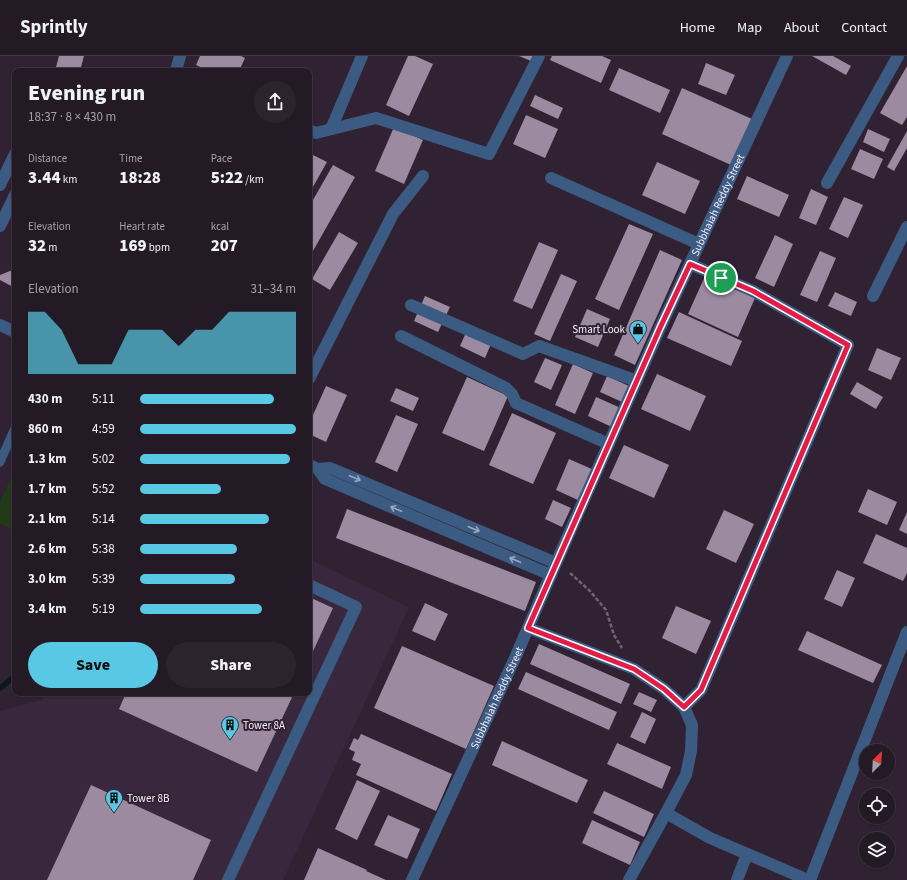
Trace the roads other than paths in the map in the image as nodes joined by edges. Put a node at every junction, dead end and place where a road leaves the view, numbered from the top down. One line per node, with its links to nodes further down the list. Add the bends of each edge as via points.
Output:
1 (180, 56): 6 (street)
2 (362, 56): 7 (street)
3 (539, 56): 7 (street, via 489,154 376,118)
4 (787, 56): 17 (street, Subbhaiah Reddy Street)
5 (898, 56): 12 (street)
6 (177, 68)
7 (331, 129): 8 (street, via 316,133)
8 (312, 131)
9 (12, 160): 13 (street)
10 (423, 176): 24 (street, via 393,214)
11 (551, 178): 17 (street)
12 (827, 183)
13 (0, 185)
14 (12, 201): 15 (street)
15 (0, 226)
16 (907, 228): 19 (street)
17 (699, 244): 18 (street, Subbhaiah Reddy Street)
18 (690, 264): 25 (street, Subbhaiah Reddy Street); 35 (street, via 753,291 848,345 701,690)
19 (873, 296)
20 (411, 305): 25 (street, via 523,354 539,346)
21 (0, 325): 22 (street)
22 (12, 331)
23 (401, 336): 27 (street, via 506,388 516,403)
24 (312, 373)
25 (637, 381): 27 (street, Subbhaiah Reddy Street)
26 (12, 435): 28 (lane)
27 (609, 444): 30 (street, Subbhaiah Reddy Street)
28 (0, 462)
29 (313, 467): 30 (street, one-way to 30, via 330,468); 31 (street, one-way to 29, via 325,479)
30 (556, 564): 31 (street, Subbhaiah Reddy Street)
31 (551, 575): 33 (street, Subbhaiah Reddy Street)
32 (312, 586): 38 (street, via 356,607)
33 (528, 628): 35 (street, via 634,669 664,689); 39 (street, Subbhaiah Reddy Street)
34 (907, 632): 42 (street)
35 (684, 707): 36 (street, via 692,725 691,751 686,775)
36 (666, 813): 37 (street, via 710,838); 40 (street)
37 (747, 854): 41 (street); 42 (street)
38 (228, 880)
39 (412, 880)
40 (629, 880)
41 (737, 880)
42 (809, 880)

